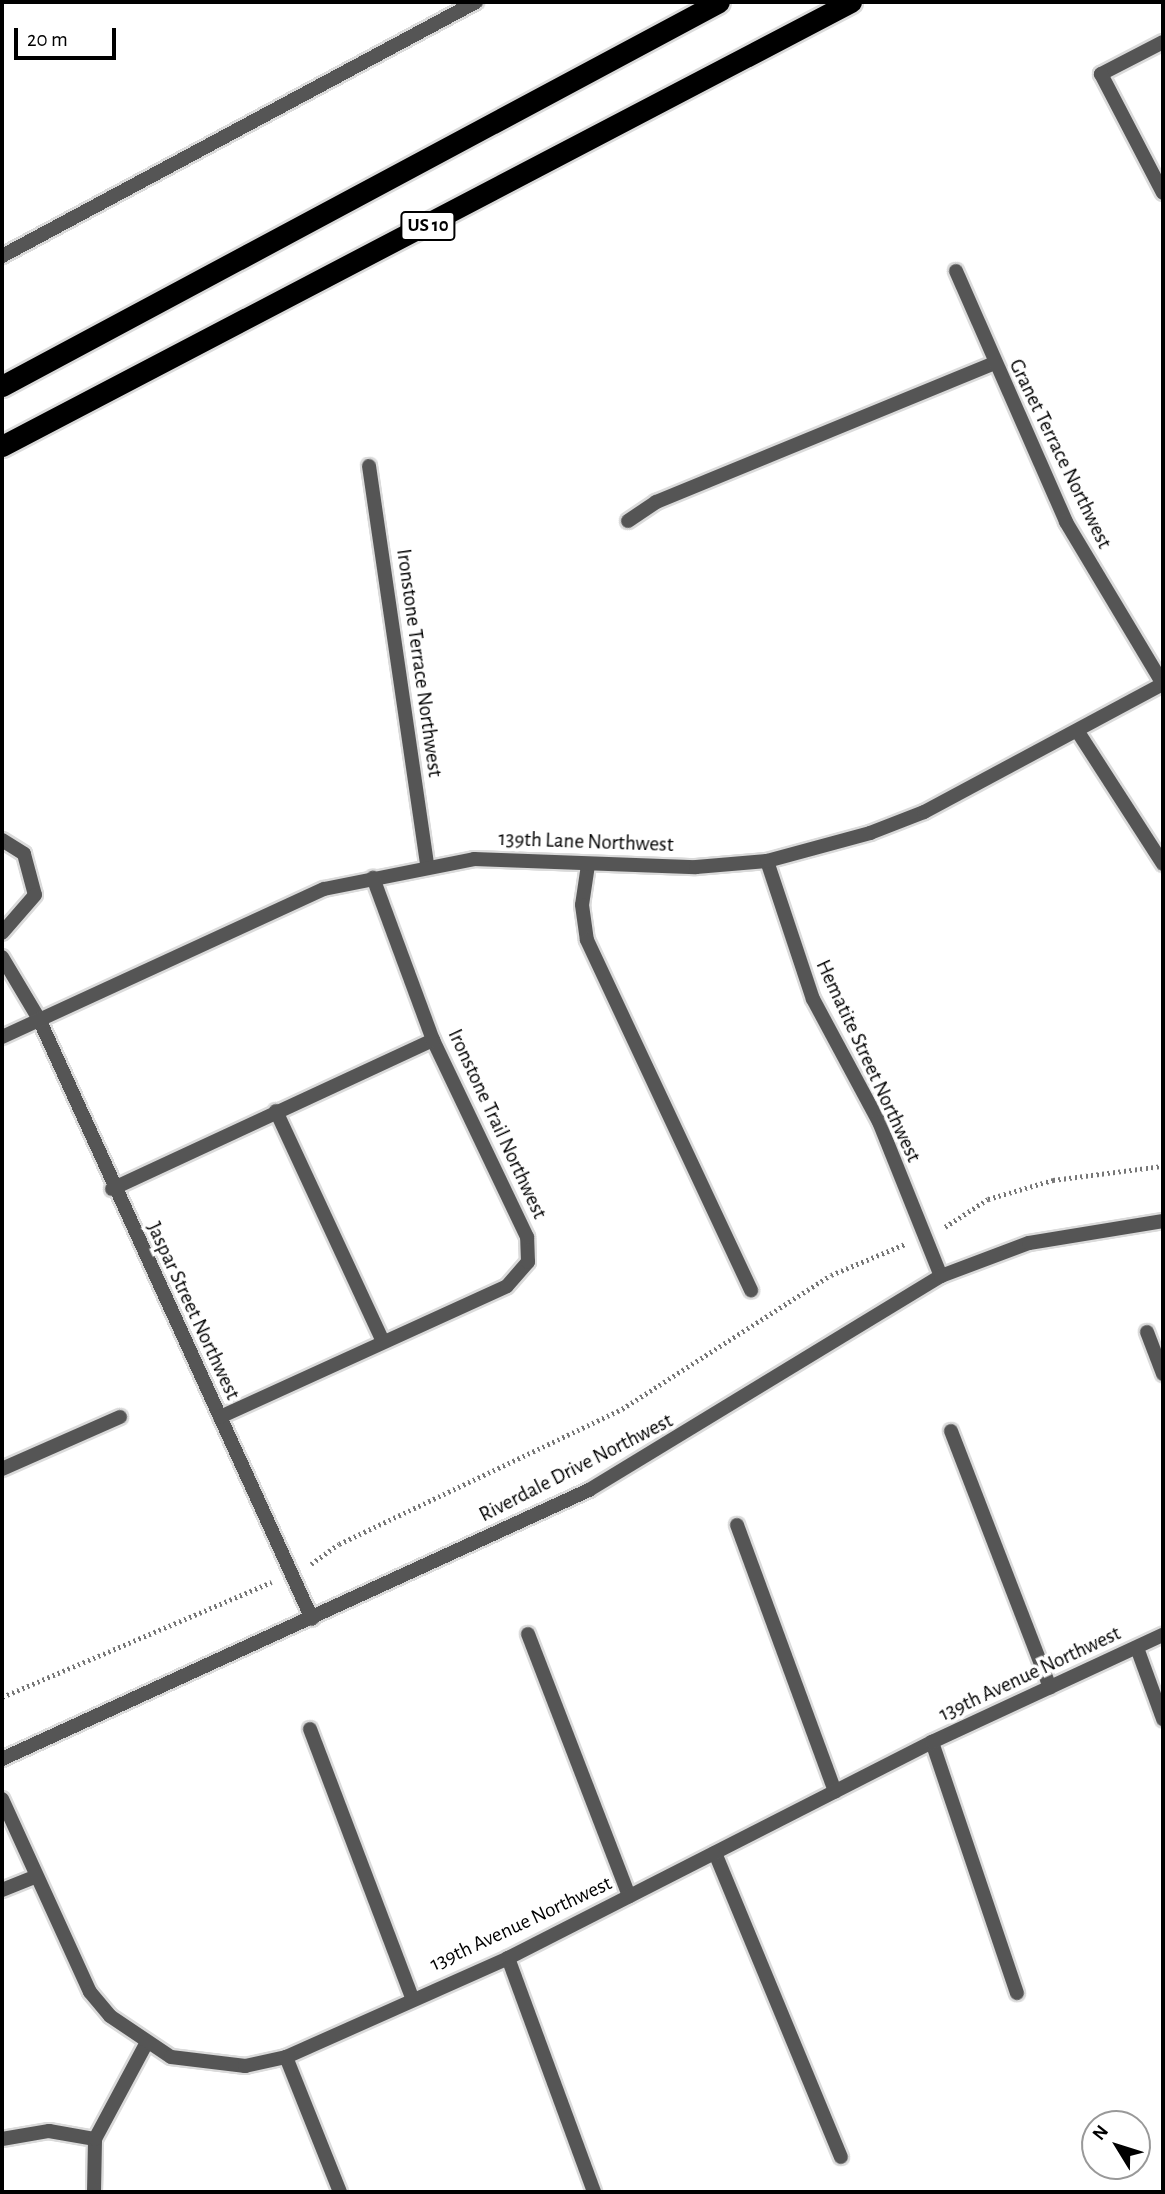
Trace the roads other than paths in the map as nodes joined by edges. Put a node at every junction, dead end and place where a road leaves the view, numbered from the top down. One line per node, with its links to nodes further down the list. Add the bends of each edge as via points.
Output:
1 (476, 2): 6 (street)
2 (719, 2): 9 (highway)
3 (851, 2): 10 (highway, US 10)
4 (1163, 42): 5 (street, via 1101,74)
5 (1163, 194)
6 (2, 256)
7 (956, 271): 8 (street, Granet Terrace Northwest)
8 (992, 364): 12 (street, via 656,502); 13 (street, Granet Terrace Northwest, via 1066,522)
9 (2, 386)
10 (2, 446)
11 (369, 466): 19 (street, Ironstone Terrace Northwest)
12 (628, 521)
13 (1163, 684): 14 (street, 139th Lane Northwest)
14 (1078, 732): 16 (street, 139th Lane Northwest, via 924,812); 17 (street)
15 (2, 840): 21 (street, via 24,854 35,894)
16 (767, 861): 18 (street, 139th Lane Northwest); 29 (street, Hematite Street Northwest, via 813,999 879,1122)
17 (1163, 864)
18 (588, 865): 19 (street, 139th Lane Northwest, via 474,859); 30 (street, via 582,905 587,940)
19 (427, 866): 20 (street, 139th Lane Northwest)
20 (373, 878): 23 (street, 139th Lane Northwest, via 324,890 252,919); 25 (street, Ironstone Trail Northwest)
21 (2, 933)
22 (2, 957): 23 (street, Jaspar Street Northwest)
23 (39, 1020): 24 (street, 139th Lane Northwest); 27 (street, Jaspar Street Northwest)
24 (2, 1037)
25 (433, 1040): 26 (street); 32 (street, Ironstone Trail Northwest, via 527,1237 528,1262 507,1286)
26 (276, 1111): 27 (street); 32 (street)
27 (112, 1189): 35 (street, Jaspar Street Northwest)
28 (1163, 1221): 29 (street, Riverdale Drive Northwest, via 1029,1243)
29 (941, 1276): 39 (street, Riverdale Drive Northwest, via 643,1461)
30 (751, 1290)
31 (1147, 1332): 33 (street)
32 (383, 1341): 35 (street, Ironstone Trail Northwest)
33 (1163, 1374)
34 (120, 1417): 37 (street)
35 (220, 1417): 39 (street, Jaspar Street Northwest)
36 (951, 1431): 43 (street)
37 (2, 1469)
38 (737, 1525): 48 (street)
39 (312, 1619): 47 (street, Riverdale Drive Northwest)
40 (528, 1634): 53 (street)
41 (1163, 1635): 42 (street, 139th Avenue Northwest)
42 (1137, 1648): 43 (street, 139th Avenue Northwest); 44 (street)
43 (1050, 1688): 46 (street, 139th Avenue Northwest)
44 (1163, 1718)
45 (310, 1728): 56 (street)
46 (932, 1742): 48 (street, 139th Avenue Northwest); 55 (street)
47 (2, 1759)
48 (835, 1792): 50 (street, 139th Avenue Northwest)
49 (2, 1799): 51 (street, 139th Avenue Northwest)
50 (715, 1853): 53 (street, 139th Avenue Northwest); 61 (street)
51 (36, 1877): 52 (street); 57 (street, 139th Avenue Northwest, via 90,1992)
52 (2, 1890)
53 (629, 1896): 54 (street, 139th Avenue Northwest)
54 (508, 1958): 56 (street, 139th Avenue Northwest); 64 (street)
55 (1017, 1993)
56 (412, 1998): 58 (street, 139th Avenue Northwest)
57 (146, 2044): 58 (street, 139th Avenue Northwest, via 201,2063 245,2066); 60 (street)
58 (286, 2057): 63 (street)
59 (2, 2139): 60 (street, via 49,2132)
60 (95, 2139): 62 (street)
61 (841, 2157)
62 (94, 2192)
63 (340, 2192)
64 (594, 2192)

